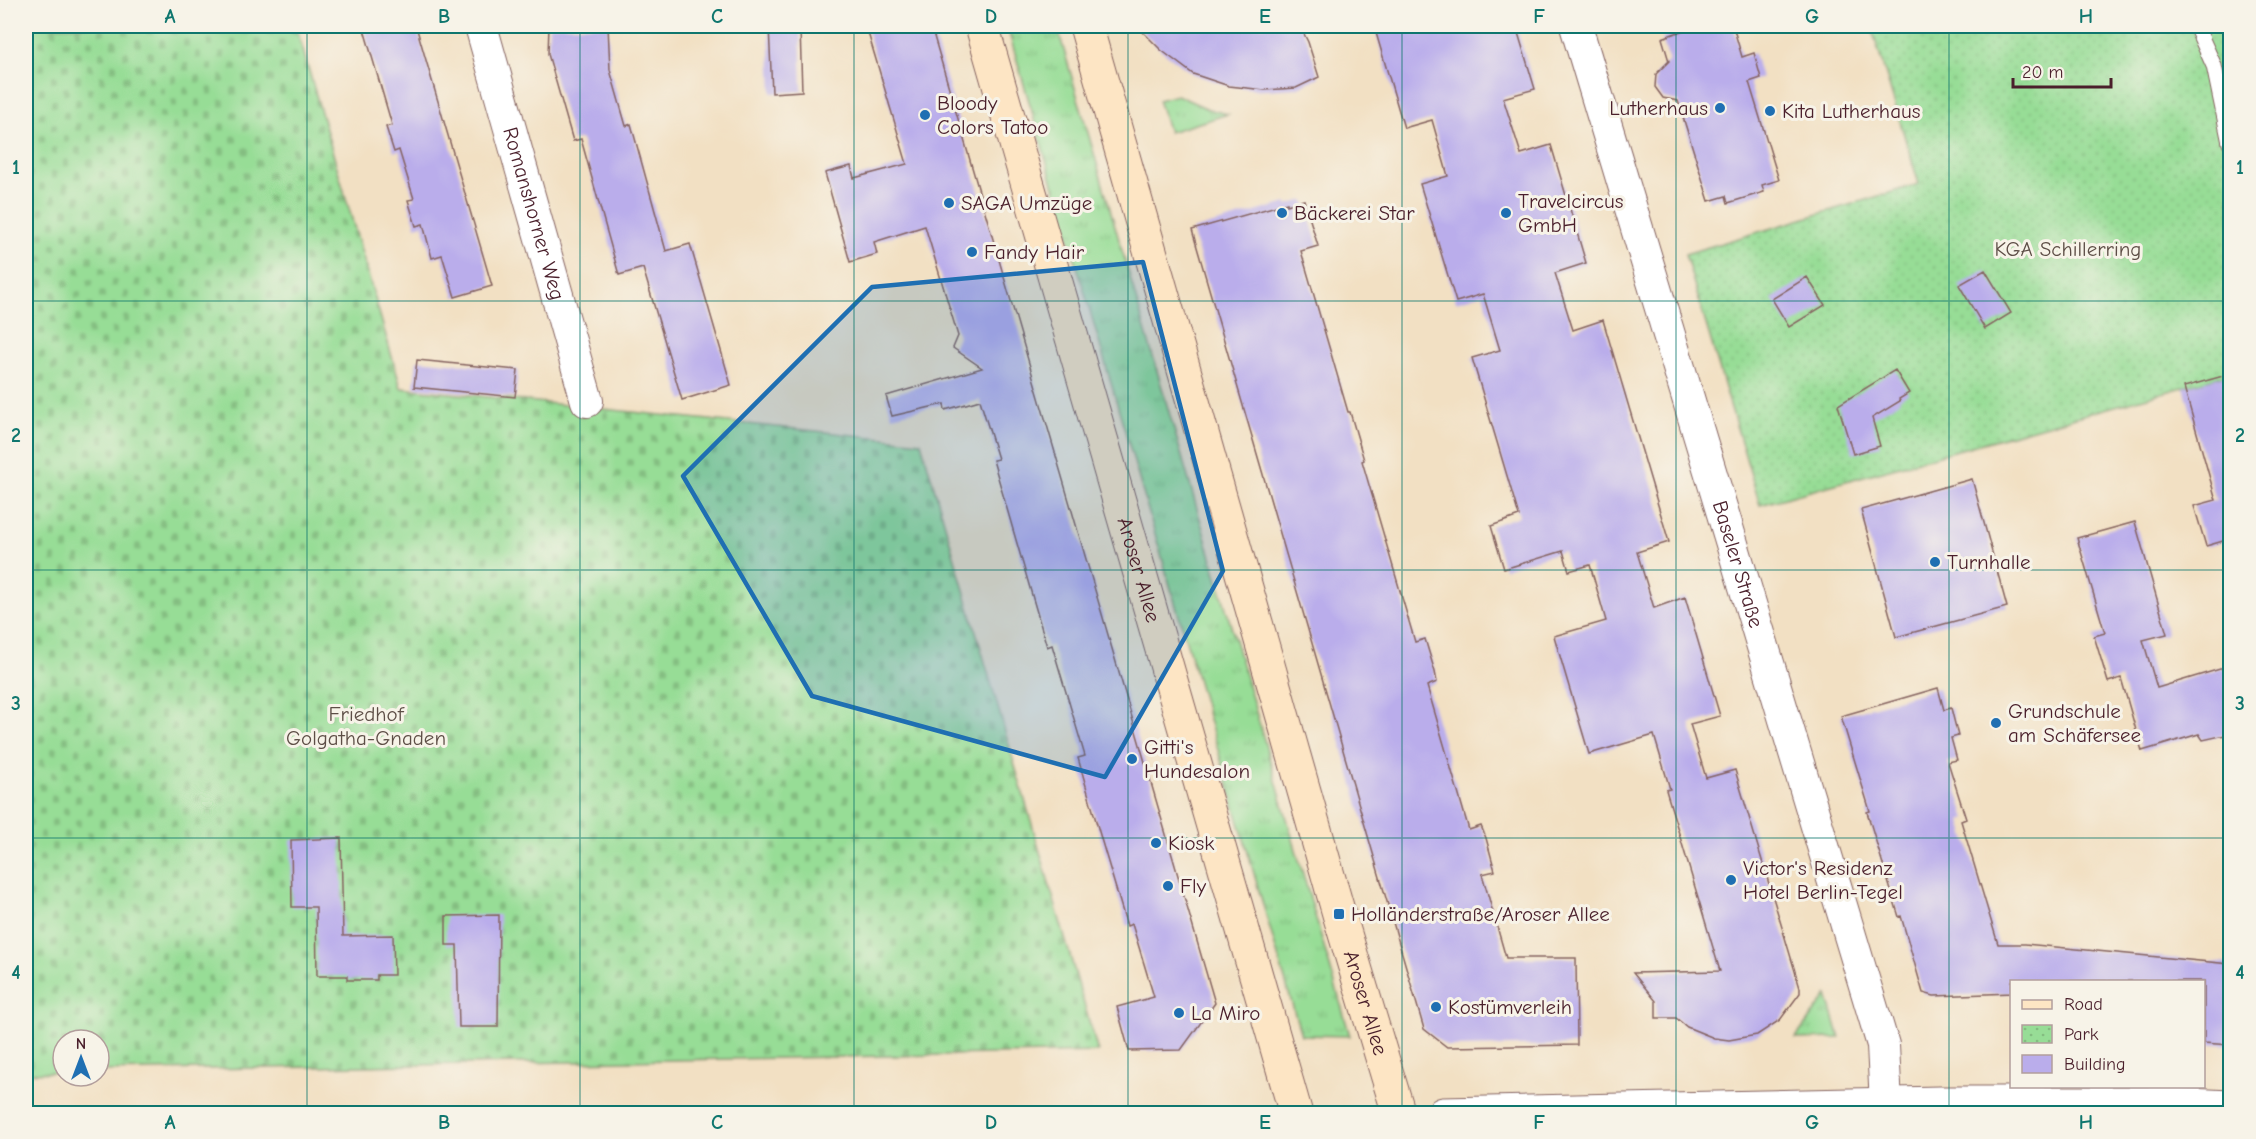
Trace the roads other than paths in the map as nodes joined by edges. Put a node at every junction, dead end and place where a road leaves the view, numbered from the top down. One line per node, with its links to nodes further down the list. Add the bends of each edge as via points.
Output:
1 (481, 26): 7 (street, Romanshorner Weg)
2 (982, 26): 11 (main road, Aroser Allee)
3 (1086, 26): 12 (main road, Aroser Allee, via 1338,914)
4 (1576, 26): 8 (street, Baseler Straße, via 1883,1045)
5 (2196, 26): 6 (lane, via 2214,66)
6 (2230, 143)
7 (587, 401)
8 (1886, 1105): 10 (street); 13 (street)
9 (2230, 1107): 10 (street)
10 (2148, 1108)
11 (1296, 1113)
12 (1399, 1113)
13 (1443, 1113)

